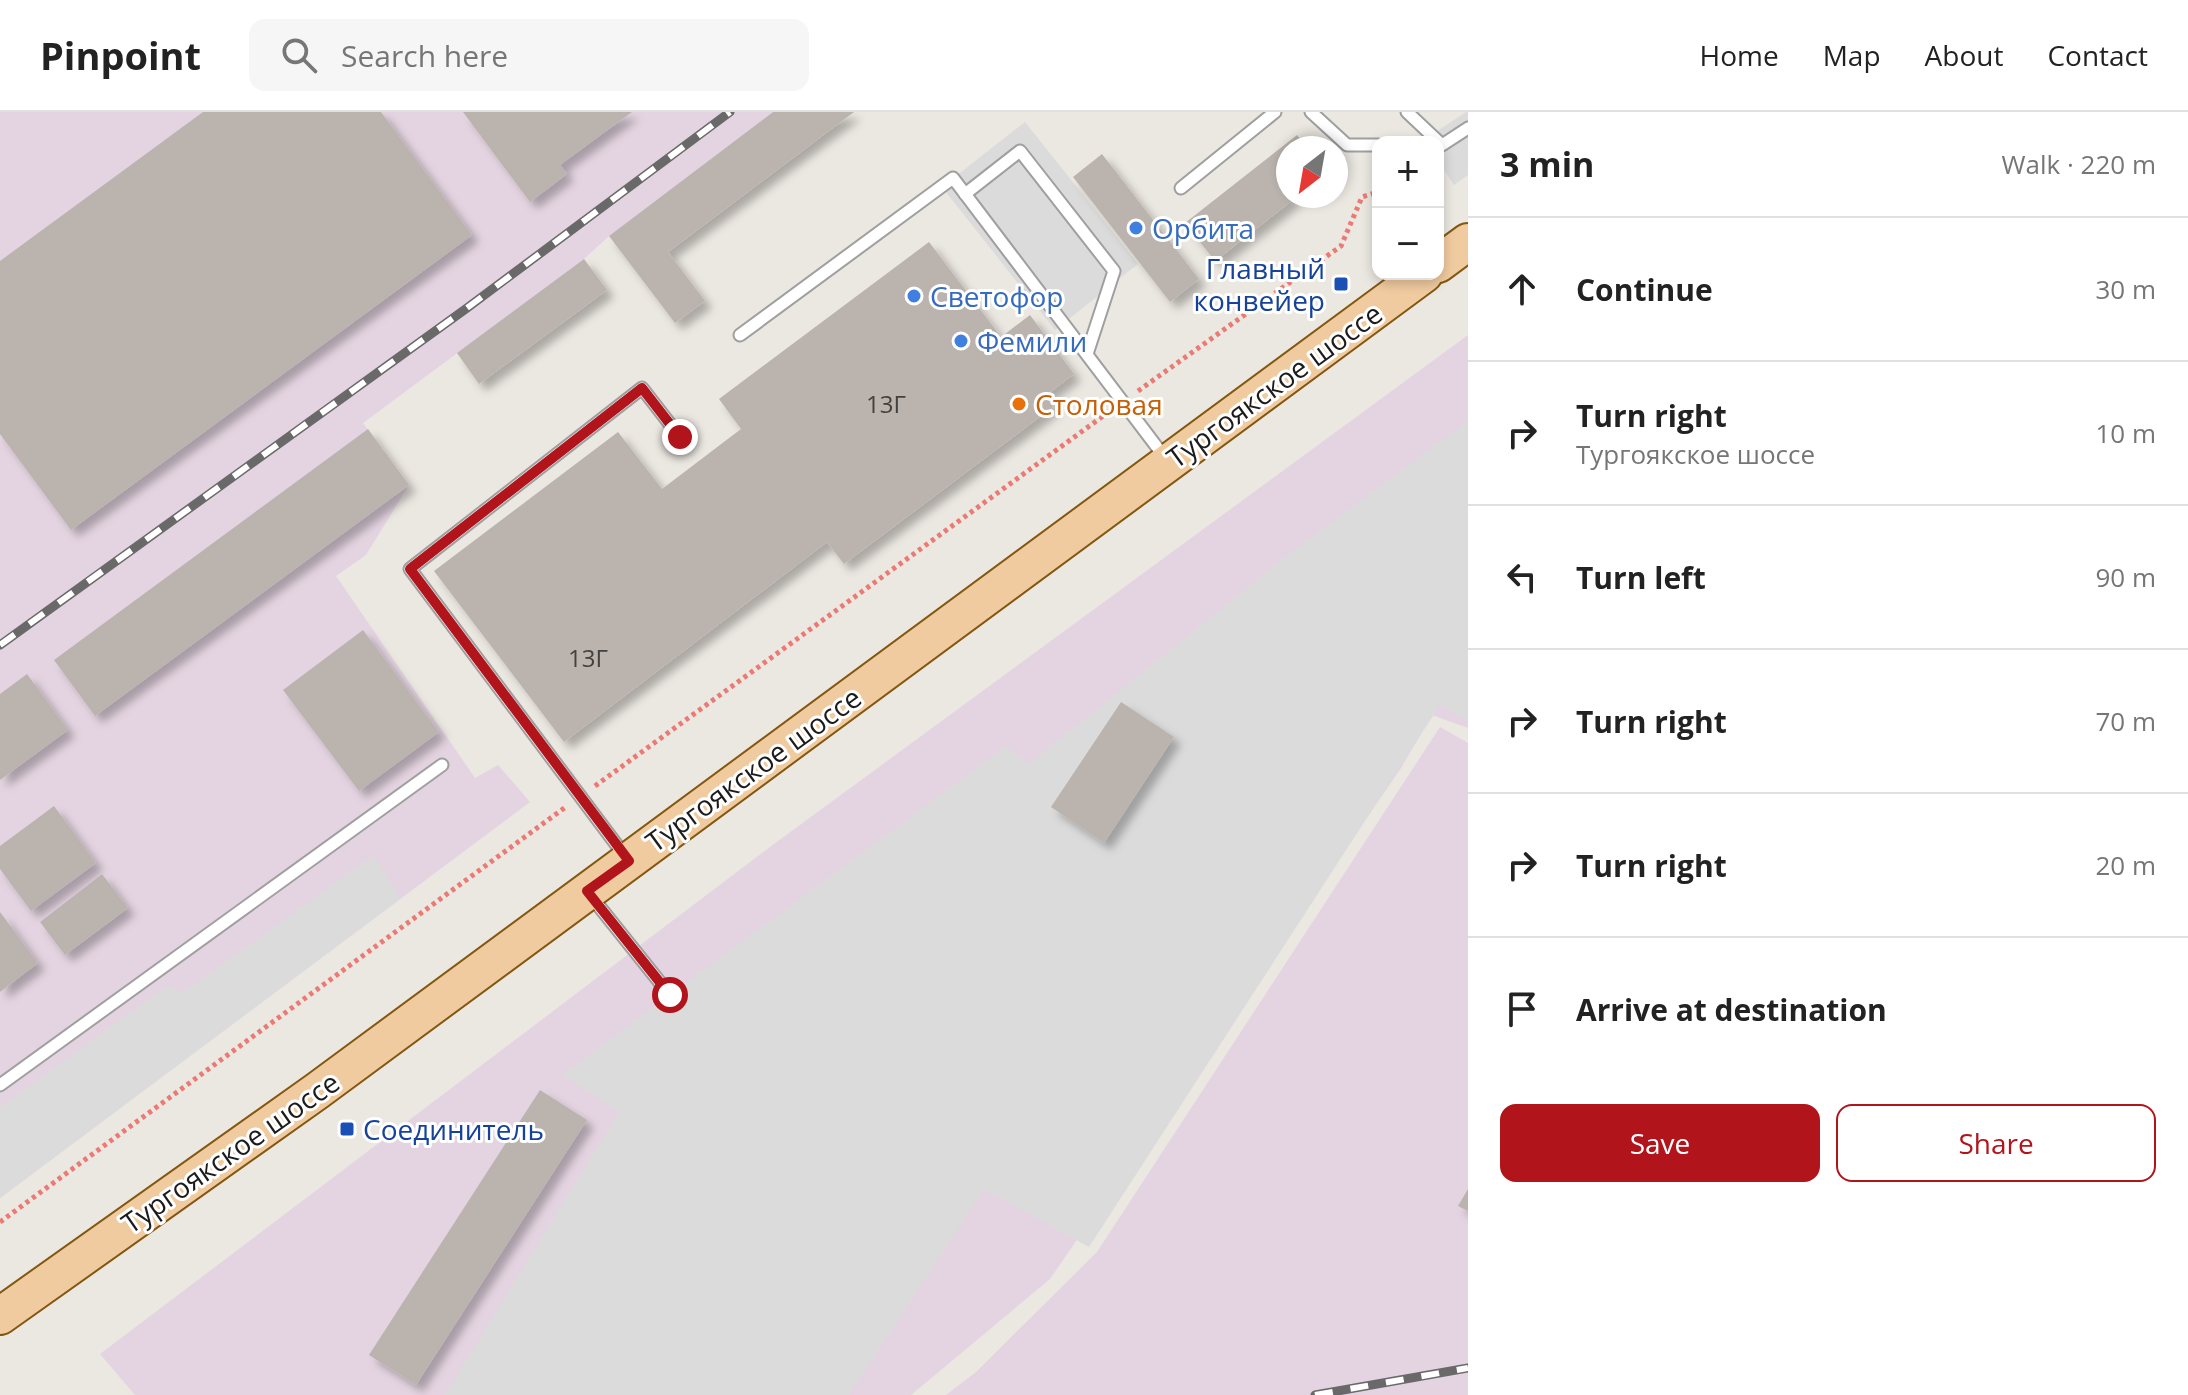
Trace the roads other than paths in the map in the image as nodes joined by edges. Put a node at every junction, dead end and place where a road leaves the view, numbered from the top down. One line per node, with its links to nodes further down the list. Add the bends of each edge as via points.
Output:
1 (1275, 112): 8 (lane)
2 (1311, 112): 7 (lane, via 1347,145)
3 (1407, 112): 5 (lane)
4 (1468, 128): 6 (lane)
5 (1431, 136)
6 (1444, 143)
7 (1372, 145)
8 (1181, 188)
9 (965, 194): 13 (lane, via 953,178); 14 (lane); 14 (lane, via 1020,151 1114,271)
10 (1468, 242): 11 (main road)
11 (1444, 260)
12 (1416, 280): 16 (main road, Тургоякское шоссе)
13 (740, 335)
14 (1087, 354): 16 (lane)
15 (680, 437): 18 (lane, via 642,388 410,569)
16 (1169, 462): 18 (main road, Тургоякское шоссе)
17 (442, 765): 21 (lane)
18 (629, 861): 19 (main road, Тургоякское шоссе)
19 (587, 891): 20 (lane); 22 (main road, Тургоякское шоссе)
20 (670, 995)
21 (0, 1085)
22 (0, 1316)

